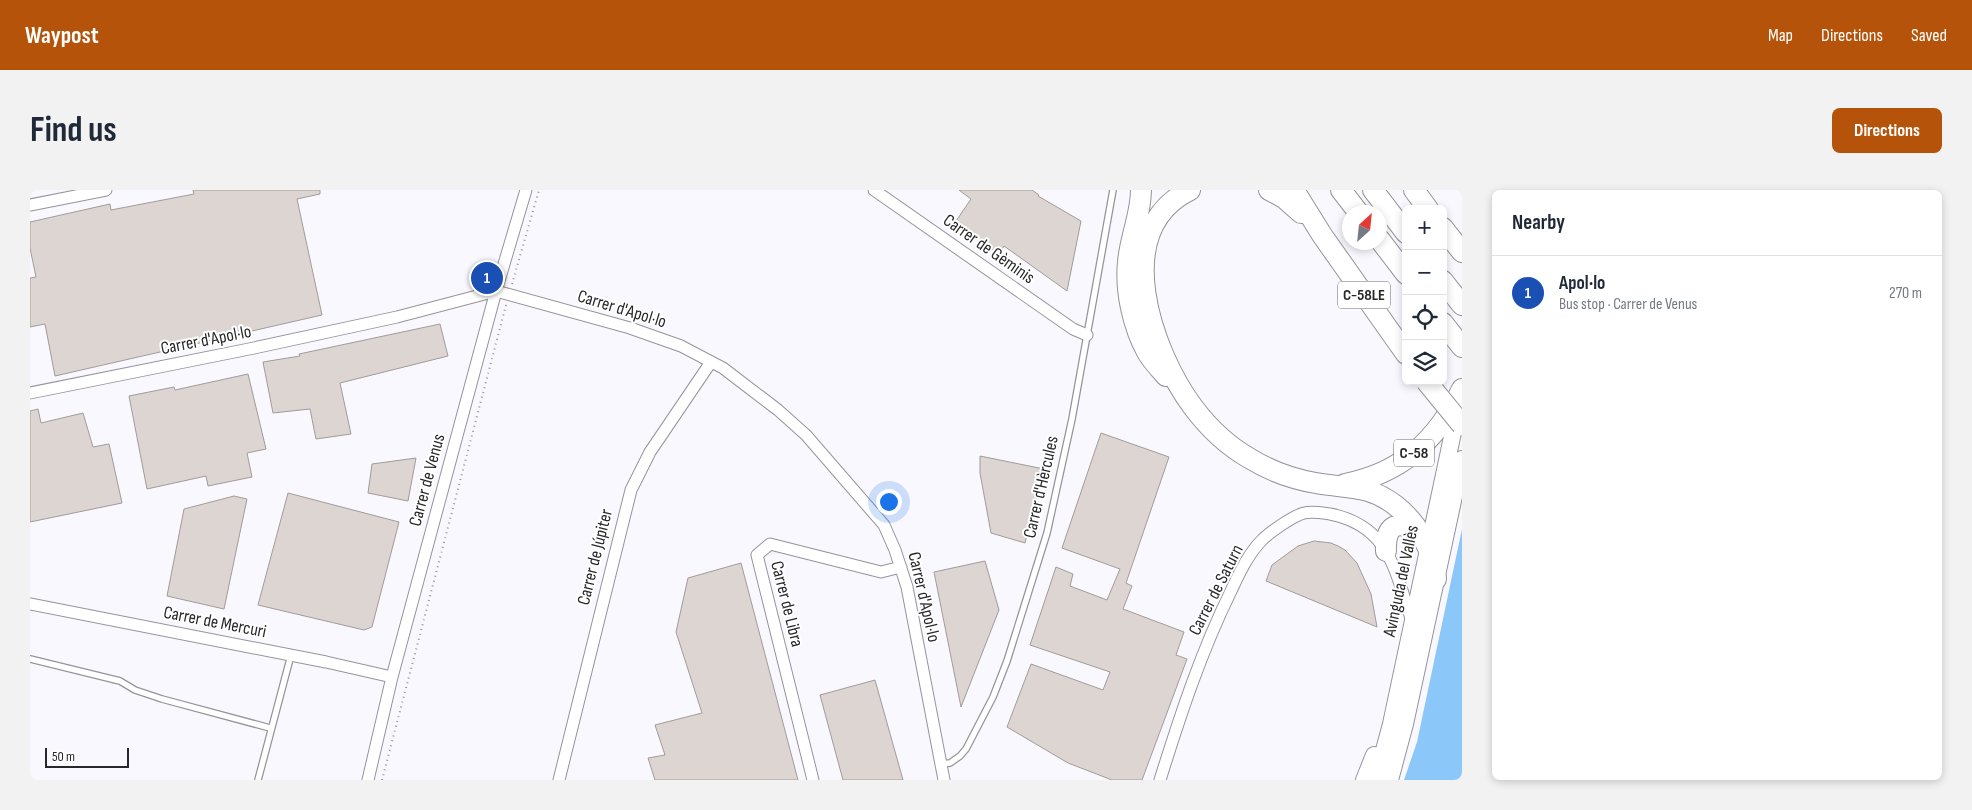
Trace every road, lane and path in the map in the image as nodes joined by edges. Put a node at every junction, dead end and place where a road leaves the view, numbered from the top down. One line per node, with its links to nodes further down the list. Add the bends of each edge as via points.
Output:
1 (106, 190): 13 (street)
2 (526, 190): 23 (street, Carrer de Venus)
3 (539, 190): 24 (path)
4 (874, 190): 27 (street, Carrer de Gèminis)
5 (1113, 190): 27 (lane, Carrer d'Hèrcules)
6 (1141, 190): 34 (highway, via 1128,262 1129,293 1136,323 1147,353)
7 (1190, 190): 34 (highway, via 1160,213 1149,234 1143,275 1159,342)
8 (1269, 190): 18 (highway, via 1284,198)
9 (1294, 190): 18 (highway, C-58LE)
10 (1341, 190): 14 (highway)
11 (1373, 190): 16 (highway)
12 (1414, 190): 15 (highway)
13 (30, 205)
14 (1353, 205)
15 (1425, 205)
16 (1402, 228)
17 (1447, 233): 20 (highway)
18 (1322, 235): 29 (highway, C-58LE)
19 (1387, 249): 21 (highway)
20 (1462, 252)
21 (1402, 269)
22 (1447, 286): 25 (highway)
23 (496, 291): 24 (street, Carrer d'Apol·lo); 33 (street, Carrer d'Apol·lo, via 368,324); 46 (street, Carrer de Venus)
24 (509, 294): 30 (street, Carrer d'Apol·lo, via 630,328 681,346); 52 (path)
25 (1461, 304)
26 (1447, 328): 28 (highway)
27 (1086, 335): 49 (lane, Carrer d'Hèrcules, via 1047,533 1007,662 966,749 950,763)
28 (1462, 347)
29 (1402, 348)
30 (711, 362): 40 (street, Carrer d'Apol·lo, via 754,390 806,435 884,525); 53 (street, Carrer de Júpiter, via 650,452 631,490)
31 (1429, 385): 35 (highway, bridge)
32 (1462, 390): 37 (highway, C-58, via 1443,422 1418,449 1385,472); 38 (main road, Avinguda del Vallès)
33 (30, 393)
34 (1192, 406): 37 (highway, via 1220,436 1248,458 1272,471 1294,479)
35 (1462, 425)
36 (1462, 459): 41 (main road, Avinguda del Vallès)
37 (1341, 485): 38 (highway, via 1378,495 1402,512)
38 (1423, 539): 39 (highway, via 1408,526 1399,525 1392,528 1385,539); 41 (highway, via 1432,556); 43 (main road, Avinguda del Vallès)
39 (1386, 551): 43 (street, Carrer de Saturn, via 1398,574); 56 (street, Carrer de Saturn, via 1364,526 1324,513 1303,513 1262,540 1245,562 1208,642)
40 (901, 566): 49 (street, Carrer d'Apol·lo); 54 (street, Carrer de Libra, via 881,572 770,544 757,555)
41 (1436, 579): 59 (main road, Avinguda del Vallès)
42 (30, 604): 44 (street, Carrer de Mercuri)
43 (1412, 621): 47 (main road, Avinguda del Vallès)
44 (291, 655): 46 (street, Carrer de Mercuri); 48 (lane)
45 (30, 658): 48 (lane, via 120,681 162,699)
46 (392, 677): 51 (street, Carrer de Venus)
47 (1396, 700): 57 (main road); 58 (main road, Avinguda del Vallès)
48 (270, 728): 50 (lane)
49 (941, 764): 55 (street, Carrer d'Apol·lo)
50 (258, 780)
51 (368, 780)
52 (382, 780)
53 (559, 780)
54 (813, 780)
55 (944, 780)
56 (1160, 780)
57 (1364, 780)
58 (1376, 780)
59 (1390, 780)

